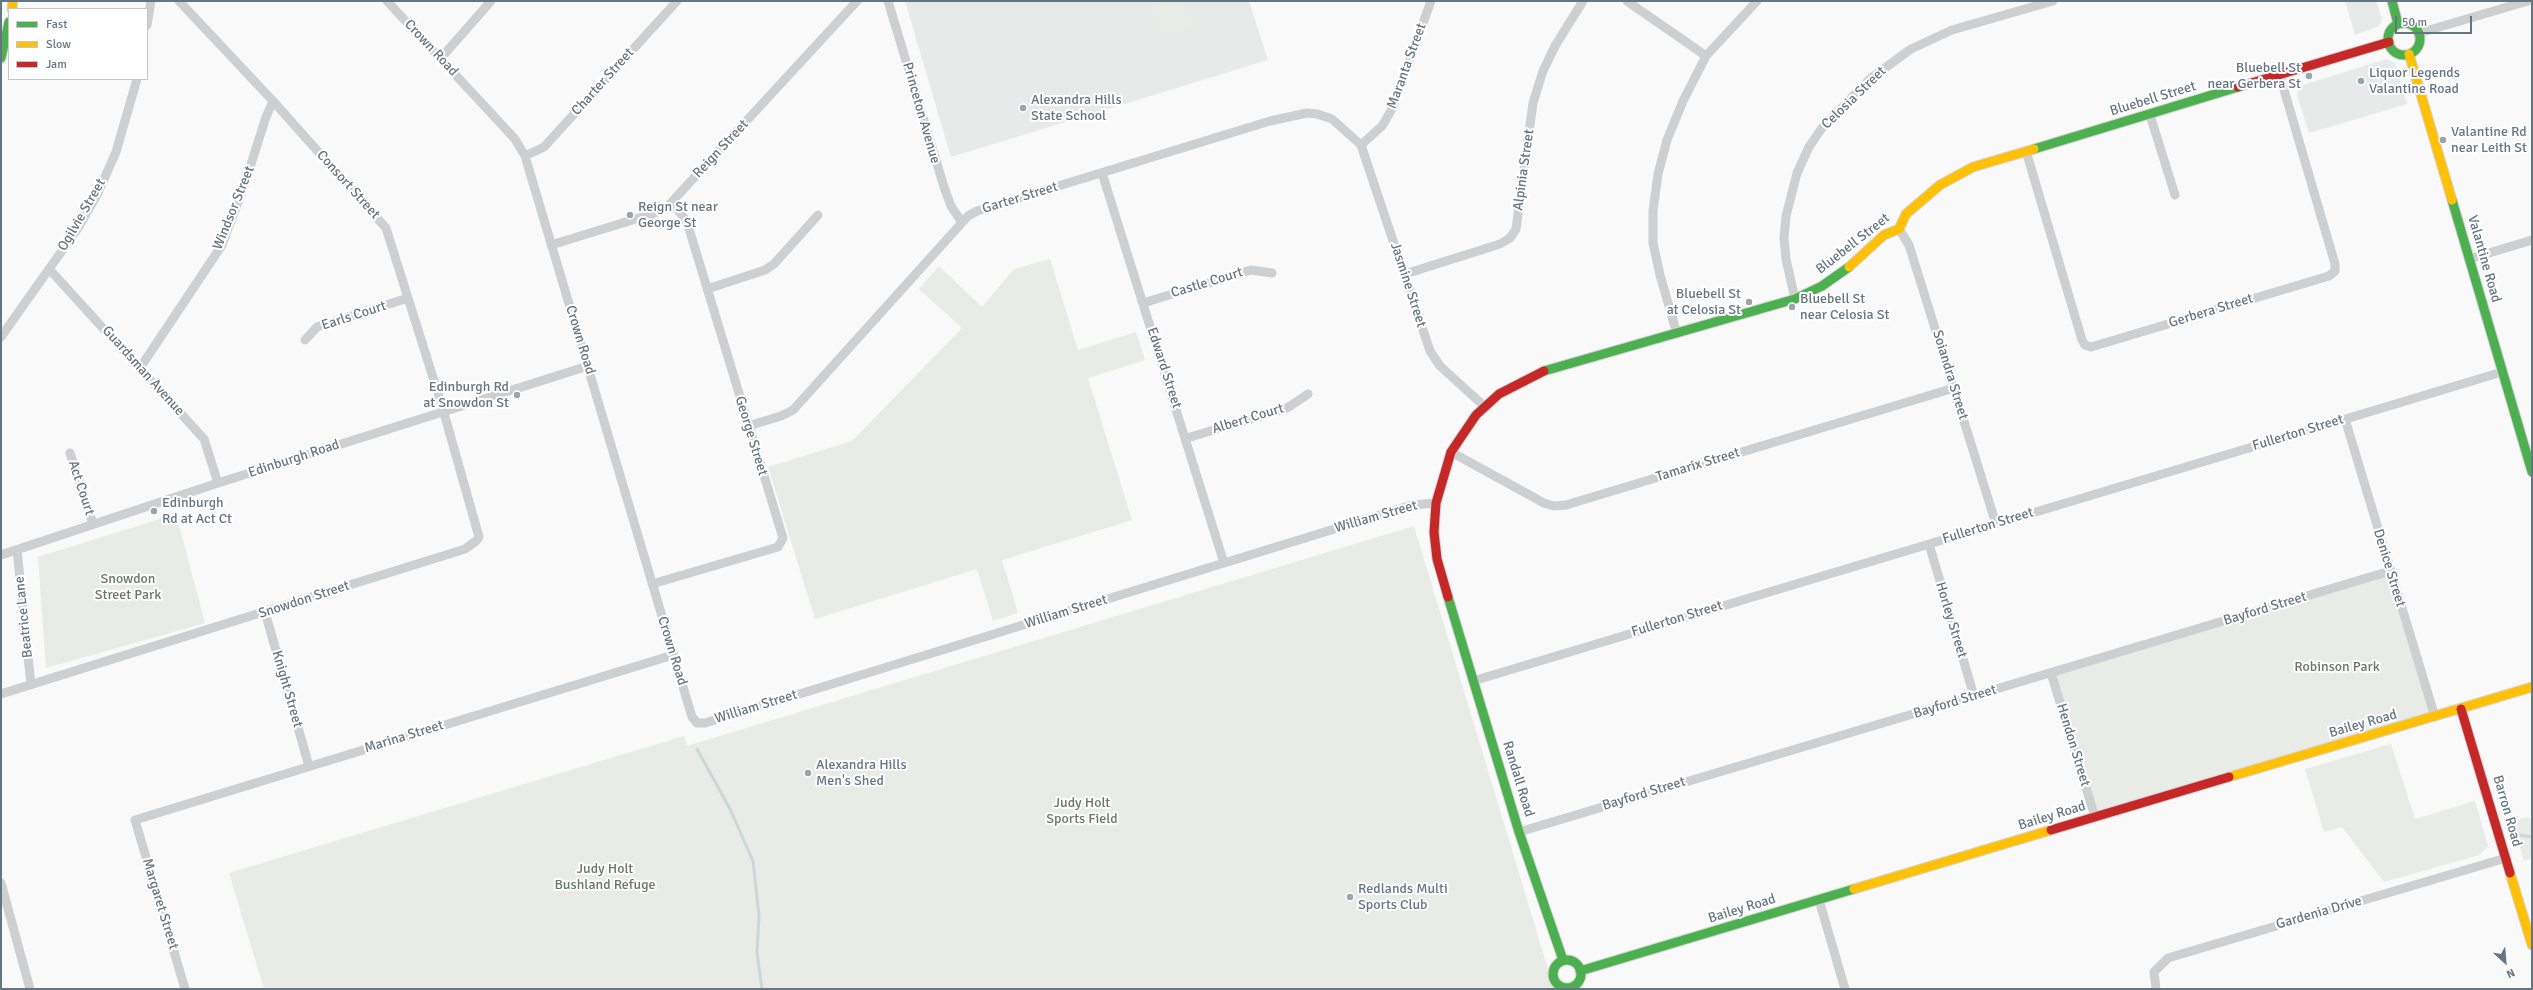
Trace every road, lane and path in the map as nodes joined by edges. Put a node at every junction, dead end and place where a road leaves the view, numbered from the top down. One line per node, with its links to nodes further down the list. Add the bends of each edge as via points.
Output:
1 (152, 1): 15 (street)
2 (179, 1): 26 (street, Consort Street)
3 (387, 1): 23 (street, Crown Road)
4 (491, 1): 23 (street)
5 (677, 1): 30 (street, Charter Street, via 544,147)
6 (857, 1): 33 (street, Reign Street)
7 (888, 1): 35 (street, Princeton Avenue, via 944,188 951,206)
8 (1431, 1): 28 (street, Maranta Street, via 1392,109 1382,126)
9 (1583, 1): 42 (street, Alpinia Street, via 1549,58 1533,103 1516,229 1510,238 1500,244)
10 (1627, 1): 21 (street)
11 (1757, 1): 21 (street)
12 (2053, 1): 45 (street, Celosia Street, via 1952,30 1911,49 1871,78 1822,128 1809,147 1797,173 1786,216 1786,259)
13 (2392, 1): 16 (street)
14 (2528, 1): 18 (street)
15 (148, 20)
16 (2398, 24): 18 (street, via 2408,23); 19 (street, via 2390,32)
17 (8, 26): 22 (street)
18 (2419, 33): 20 (street, via 2418,48)
19 (2389, 42): 20 (street, via 2394,51); 24 (street, Bluebell Street)
20 (2409, 54): 39 (street, Valantine Road)
21 (1706, 56): 47 (street, via 1667,140 1658,174 1653,211 1653,243)
22 (1, 58)
23 (441, 58): 30 (street, Crown Road, via 515,140)
24 (2280, 76): 27 (street, Bluebell Street); 29 (street, Gerbera Street, via 2335,271 2329,276 2092,347 2085,345 2082,340)
25 (137, 80): 40 (street, Ogilvie Street, via 116,152 97,195)
26 (273, 101): 44 (street, Consort Street, via 386,228); 51 (street, Windsor Street, via 222,245)
27 (2150, 115): 29 (street, Bluebell Street); 32 (street)
28 (1362, 145): 31 (street, Garter Street, via 1332,118 1307,113 1270,121); 42 (street, Jasmine Street)
29 (2026, 152): 36 (street, Bluebell Street, via 1973,167 1940,185 1906,214)
30 (525, 156): 38 (street, Crown Road)
31 (1102, 173): 35 (street, Garter Street, via 977,211); 46 (street, Edward Street)
32 (2175, 194)
33 (672, 202): 38 (street, Reign Street, via 655,213); 43 (street, George Street, via 685,217)
34 (818, 215): 43 (street, via 774,264 765,270)
35 (961, 221): 58 (street, Garter Street, via 793,410)
36 (1899, 229): 45 (street, Bluebell Street, via 1884,235 1851,266 1822,286); 53 (street, Soiandra Street, via 1909,245)
37 (2532, 240): 39 (street)
38 (551, 245): 50 (street, Crown Road)
39 (2469, 259): 52 (street, Valantine Road)
40 (50, 270): 48 (street, Ogilvie Street); 51 (street, Guardsman Avenue)
41 (1272, 273): 46 (street, Castle Court, via 1251,270)
42 (1405, 274): 55 (street, Jasmine Street, via 1427,343 1435,359)
43 (707, 289): 58 (street, George Street)
44 (408, 298): 49 (street, Earls Court, via 317,327); 56 (street, Consort Street)
45 (1795, 299): 47 (street, Bluebell Street)
46 (1143, 303): 59 (street, Edward Street)
47 (1677, 334): 55 (street, Bluebell Street, via 1539,373 1515,384)
48 (1, 337)
49 (305, 340)
50 (588, 366): 56 (street, Edinburgh Road); 72 (street, Crown Road)
51 (140, 368): 63 (street, Guardsman Avenue, via 204,439)
52 (2502, 372): 57 (street, Fullerton Street); 62 (street, Valantine Road)
53 (1954, 388): 60 (street, Tamarix Street, via 1560,505 1544,503); 66 (street, Soiandra Street)
54 (1308, 394): 59 (street, Albert Court, via 1287,408)
55 (1484, 406): 60 (street, Bluebell Street, via 1468,424)
56 (443, 412): 63 (street, Edinburgh Road); 74 (street, Snowdon Street, via 479,532 476,542 465,549)
57 (2345, 419): 66 (street, Fullerton Street); 71 (street, Denice Street)
58 (748, 426): 72 (street, George Street, via 783,538 778,547)
59 (1186, 438): 70 (street, Edward Street)
60 (1451, 452): 64 (street, Bluebell Street)
61 (70, 453): 65 (street, Act Court)
62 (2532, 472)
63 (218, 483): 65 (street, Edinburgh Road)
64 (1436, 502): 70 (street, William Street, via 1412,505); 73 (street, Bluebell Street, via 1434,532 1437,559)
65 (93, 524): 68 (street, Edinburgh Road)
66 (1996, 524): 67 (street, Fullerton Street)
67 (1928, 544): 77 (street, Fullerton Street); 81 (street, Horley Street)
68 (17, 550): 69 (street, Edinburgh Road); 78 (street, Beatrice Lane)
69 (1, 555)
70 (1224, 563): 84 (street, William Street, via 746,711)
71 (2390, 571): 76 (street, Bayford Street); 83 (street, Denice Street)
72 (652, 584): 75 (street, Crown Road)
73 (1450, 606): 77 (street, Randall Road)
74 (264, 612): 78 (street, Snowdon Street); 85 (street, Knight Street)
75 (673, 655): 84 (street, Crown Road, via 692,717); 85 (street, Marina Street)
76 (2052, 673): 81 (street, Bayford Street); 86 (street, Hendon Street)
77 (1473, 680): 88 (street, Randall Road)
78 (31, 684): 80 (street, Snowdon Street)
79 (2532, 687): 82 (street, Bailey Road)
80 (1, 694)
81 (1974, 696): 88 (street, Bayford Street)
82 (2461, 709): 83 (street, Bailey Road); 89 (street, Barron Road)
83 (2435, 717): 86 (street, Bailey Road)
84 (697, 723)
85 (309, 766): 87 (street, Marina Street)
86 (2094, 817): 91 (street, Bailey Road)
87 (135, 820): 97 (street, Margaret Street)
88 (1519, 832): 93 (street, Randall Road)
89 (2506, 858): 92 (street, Barron Road); 99 (street, Gardenia Drive, via 2168,958 2154,972)
90 (1, 883): 96 (street)
91 (1819, 900): 94 (street, Bailey Road); 98 (street)
92 (2532, 945)
93 (1563, 960): 94 (street, via 1573,961); 95 (street, via 1554,966 1553,980 1560,987)
94 (1580, 971): 95 (street, via 1579,982)
95 (1571, 988)
96 (30, 989)
97 (185, 989)
98 (1845, 989)
99 (2156, 989)

